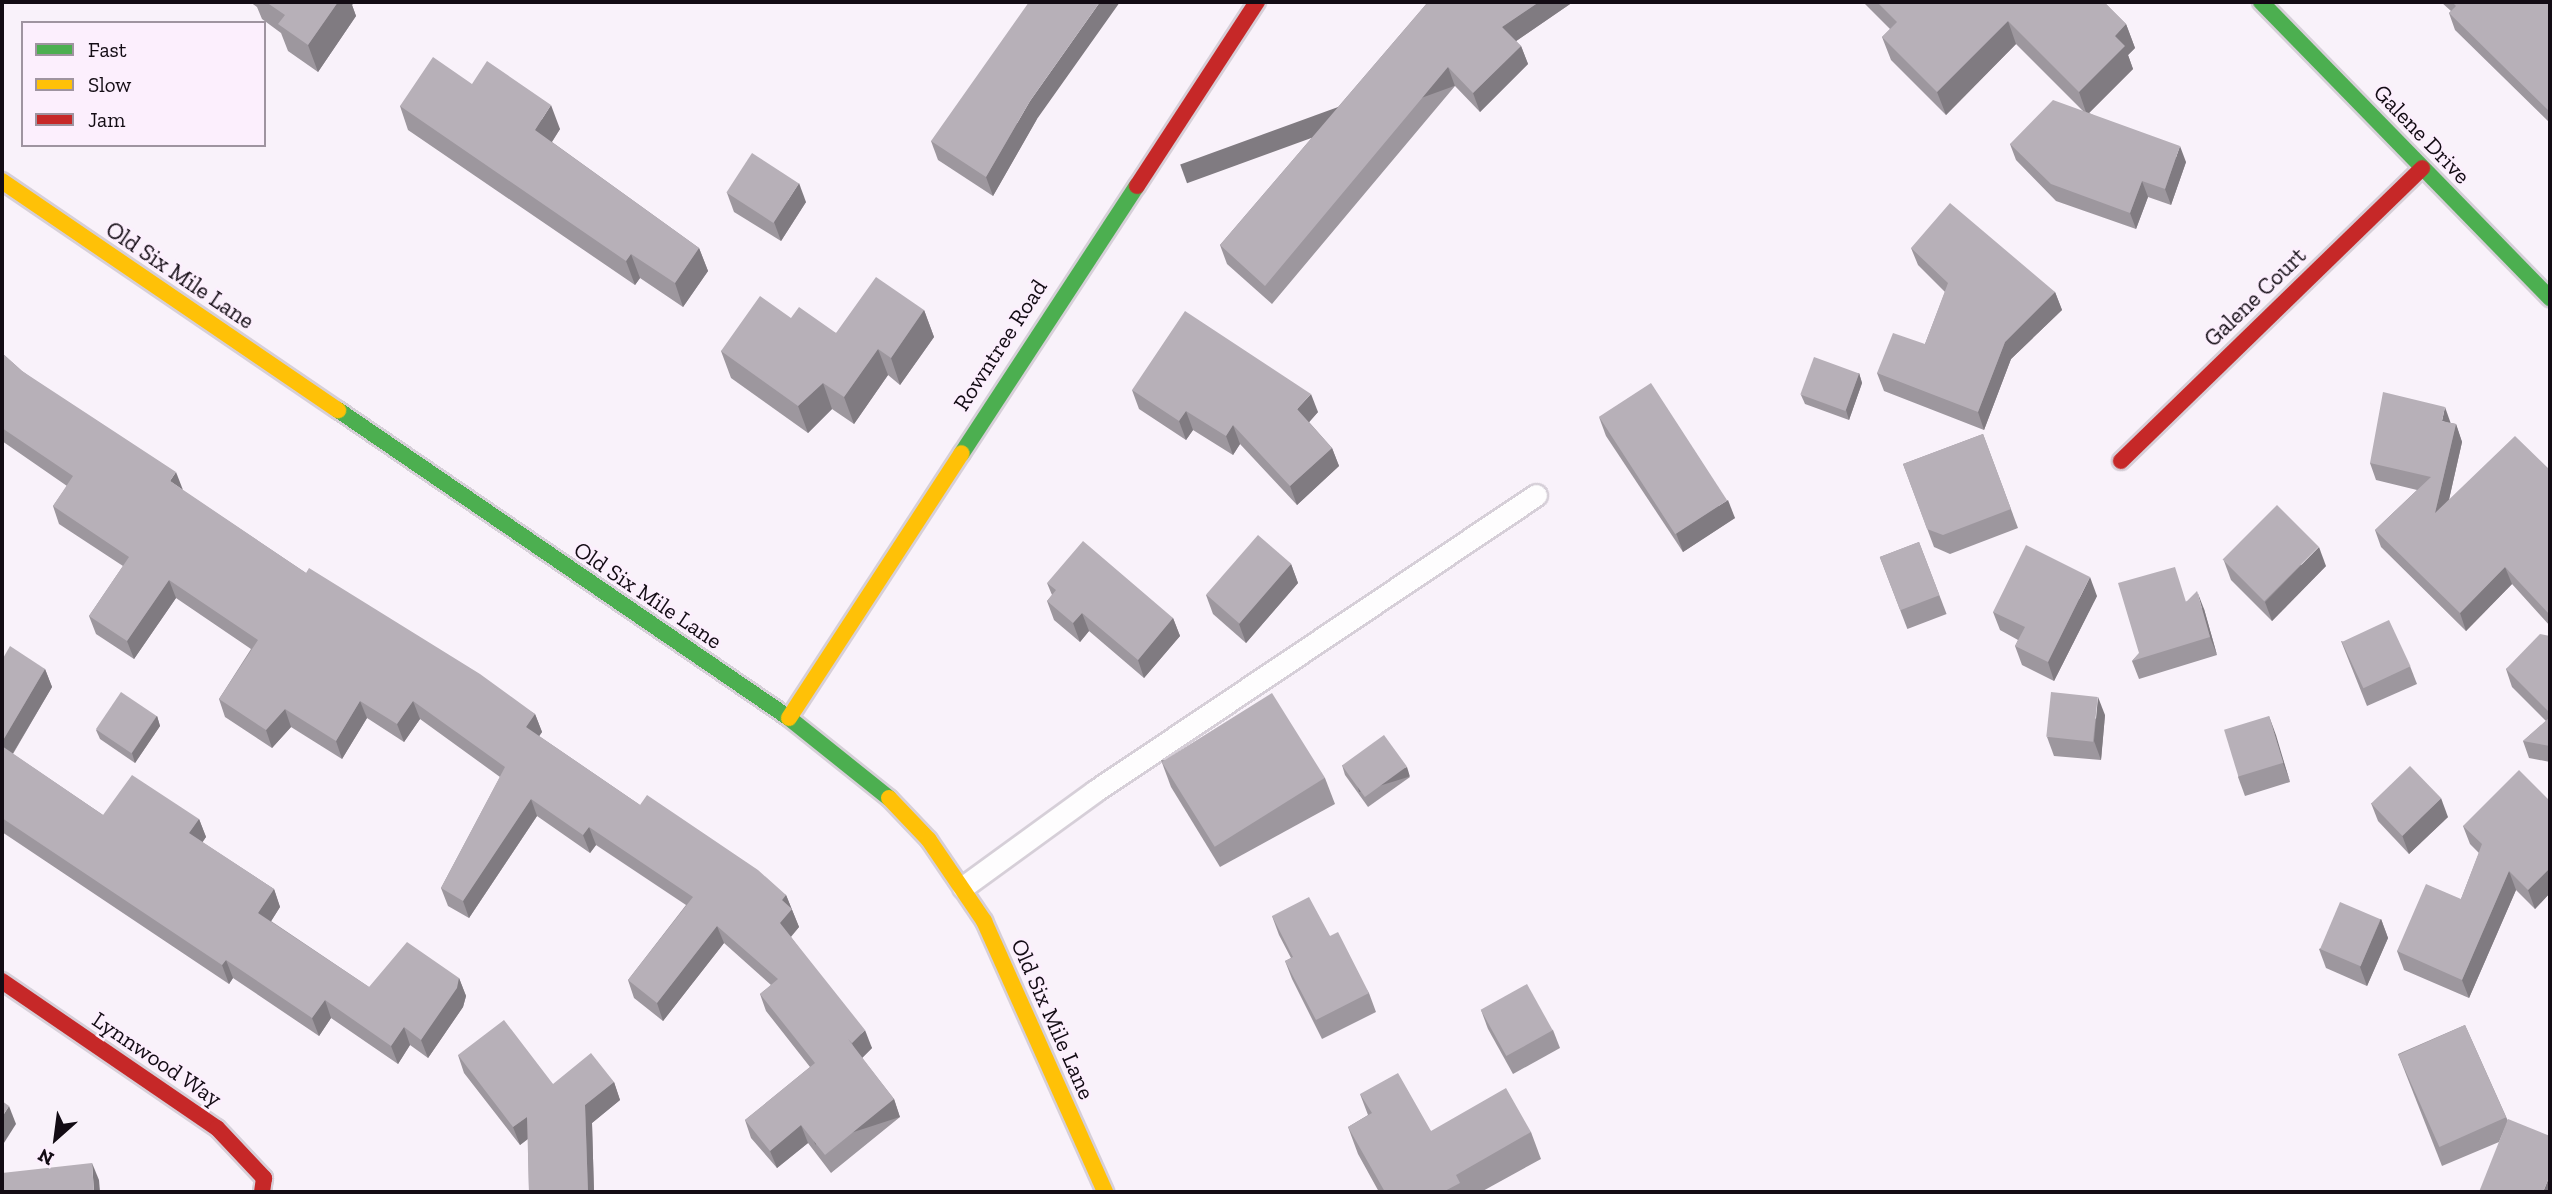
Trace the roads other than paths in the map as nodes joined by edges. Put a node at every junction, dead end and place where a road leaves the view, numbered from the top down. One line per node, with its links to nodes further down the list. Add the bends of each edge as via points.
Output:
1 (1257, 2): 8 (street, Rowntree Road)
2 (2261, 2): 3 (street, Galene Drive)
3 (2422, 168): 5 (street, Galene Drive); 6 (street, Galene Court)
4 (2, 181): 8 (street, Old Six Mile Lane)
5 (2550, 298)
6 (2121, 461)
7 (1536, 495): 9 (lane, via 1094,791)
8 (789, 718): 9 (street, Old Six Mile Lane, via 891,799)
9 (963, 887): 12 (street, Old Six Mile Lane, via 1020,996)
10 (2, 981): 11 (street, Lynnwood Way, via 217,1128 264,1178)
11 (262, 1192)
12 (1105, 1192)

